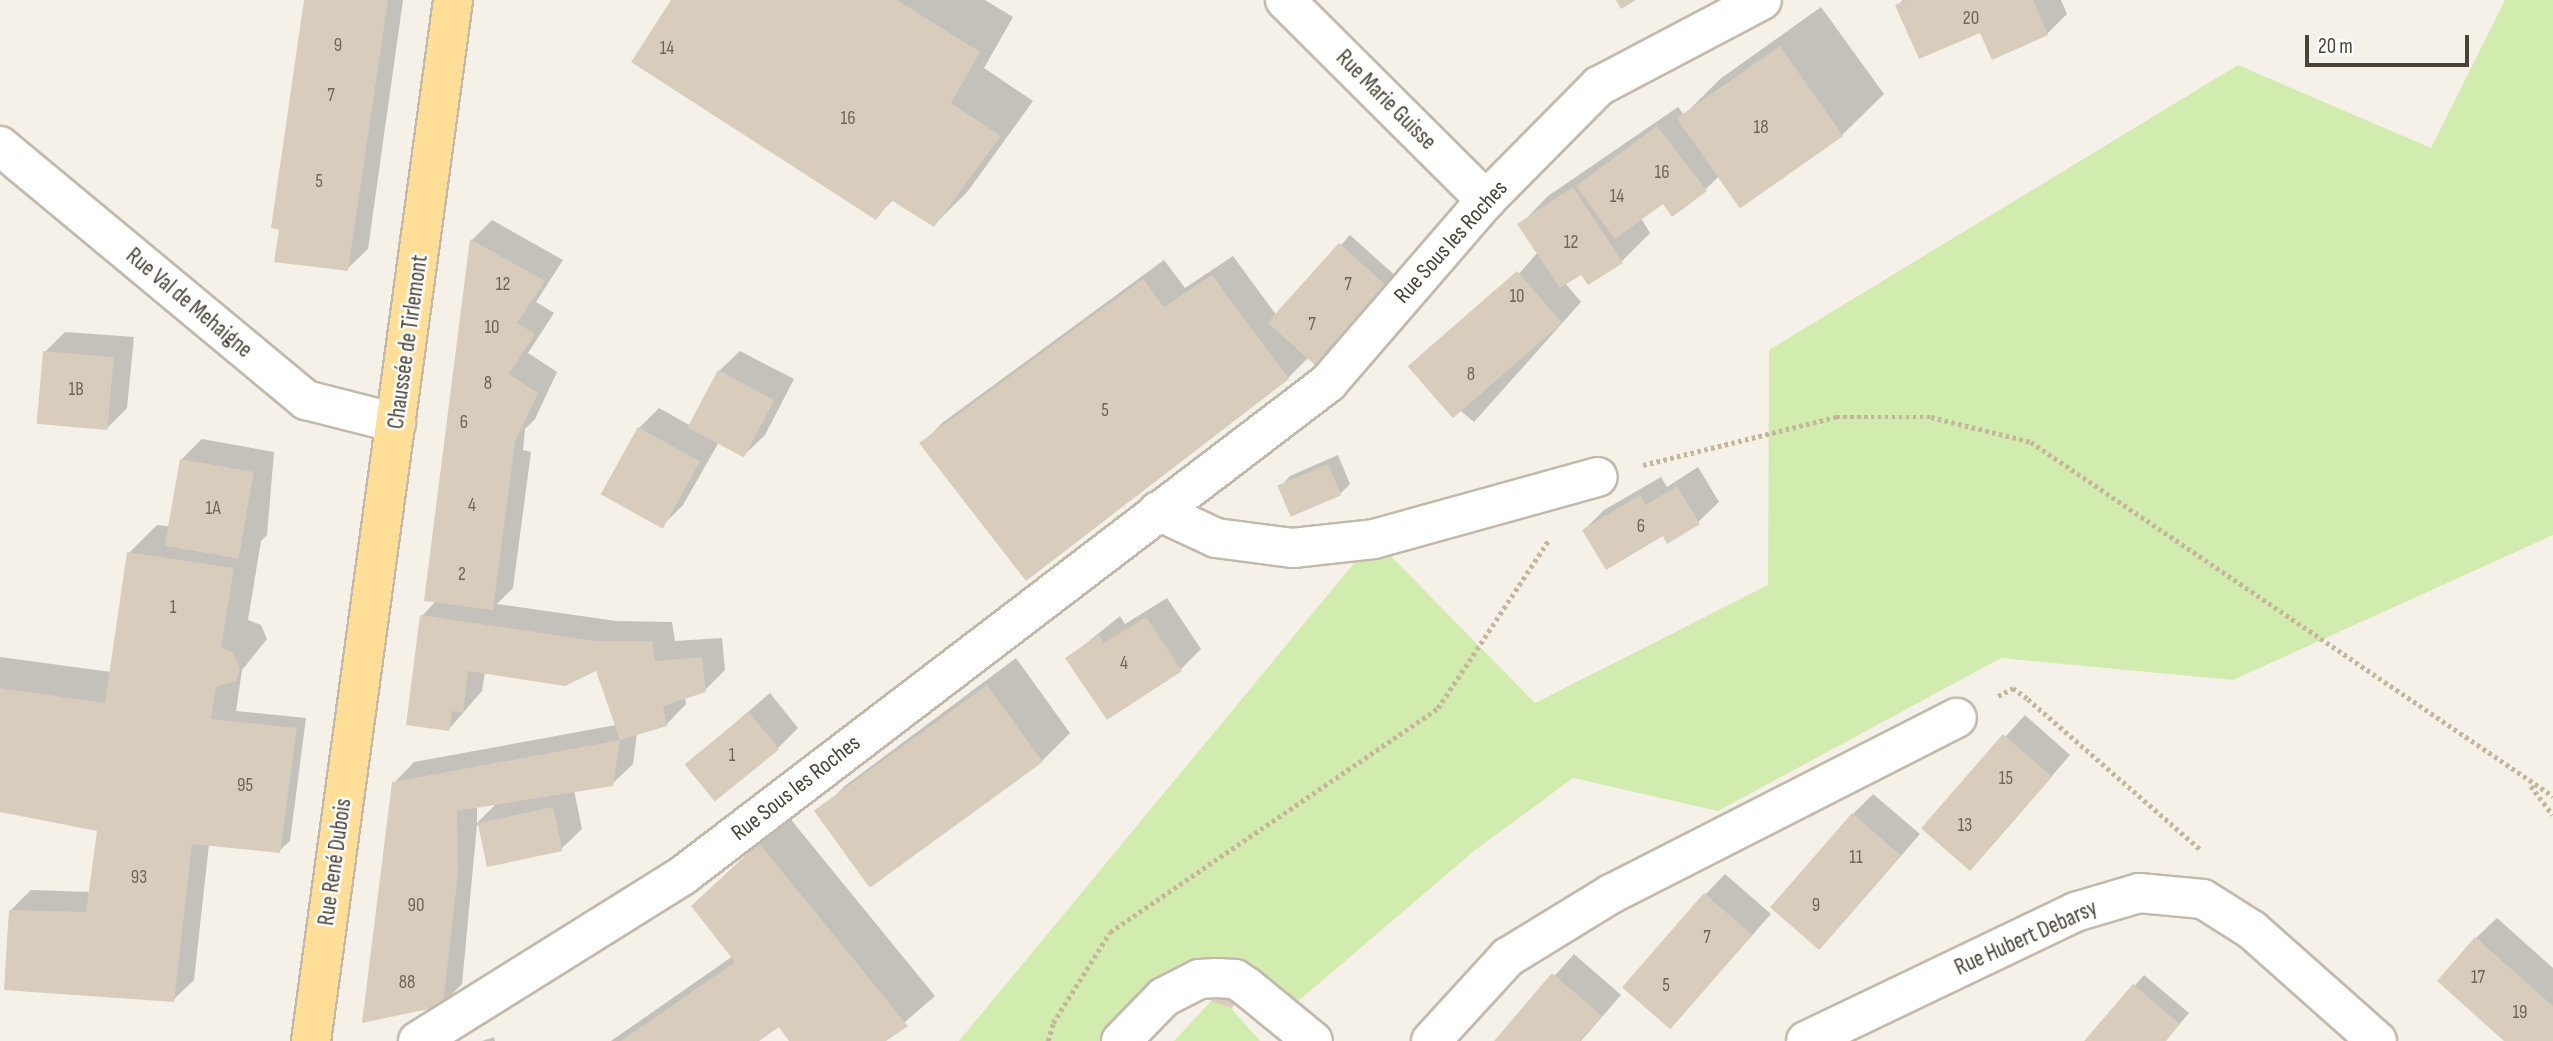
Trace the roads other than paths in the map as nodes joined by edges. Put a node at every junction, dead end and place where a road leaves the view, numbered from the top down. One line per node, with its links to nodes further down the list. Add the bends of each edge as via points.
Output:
1 (453, 0): 6 (main road, Chaussée de Tirlemont)
2 (1285, 0): 5 (street, Rue Marie Guisse)
3 (1762, 0): 5 (street, Rue Sous les Roches, via 1600,86)
4 (0, 146): 6 (street, Rue Val de Mehaigne, via 306,400)
5 (1486, 200): 8 (street, Rue Sous les Roches, via 1328,383)
6 (396, 423): 9 (main road, Chaussée de Tirlemont)
7 (1598, 477): 8 (street, via 1374,539 1293,548 1216,538)
8 (1158, 511): 12 (street, Rue Sous les Roches, via 682,876)
9 (360, 683): 11 (main road, Rue René Dubois)
10 (1957, 718): 15 (street, via 1611,894 1520,950)
11 (312, 1041)
12 (418, 1041)
13 (1121, 1041): 14 (street, via 1164,997 1199,979 1217,978 1235,979 1247,986)
14 (1313, 1041)
15 (1431, 1041)
16 (1806, 1041): 17 (street, Rue Hubert Debarsy, via 2075,912 2139,893 2203,899 2252,930)
17 (2377, 1041)

